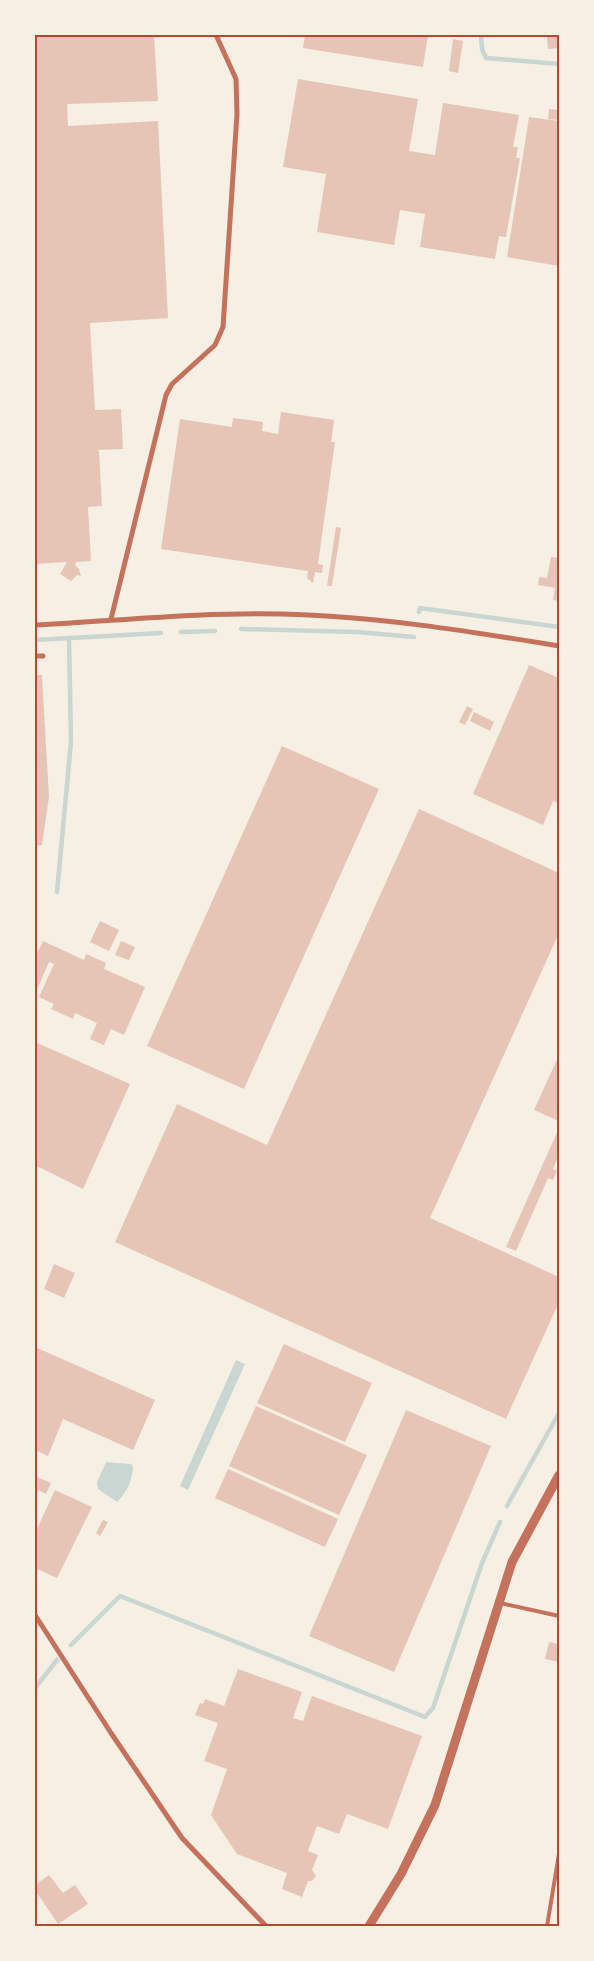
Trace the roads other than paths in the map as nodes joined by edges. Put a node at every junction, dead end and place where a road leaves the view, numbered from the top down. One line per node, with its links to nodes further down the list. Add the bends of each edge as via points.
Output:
1 (216, 35): 2 (street, via 236,79 237,114 223,327 215,346 172,384 166,395)
2 (111, 619): 3 (street); 4 (street, via 282,614 368,619)
3 (35, 625)
4 (559, 646)
5 (35, 656): 6 (street)
6 (43, 656)
7 (559, 1475): 8 (street, via 512,1562)
8 (498, 1602): 10 (lane); 13 (street, via 436,1805 401,1874)
9 (35, 1614): 12 (street, via 182,1838)
10 (559, 1616)
11 (559, 1854): 14 (lane)
12 (266, 1926)
13 (369, 1926)
14 (547, 1926)

